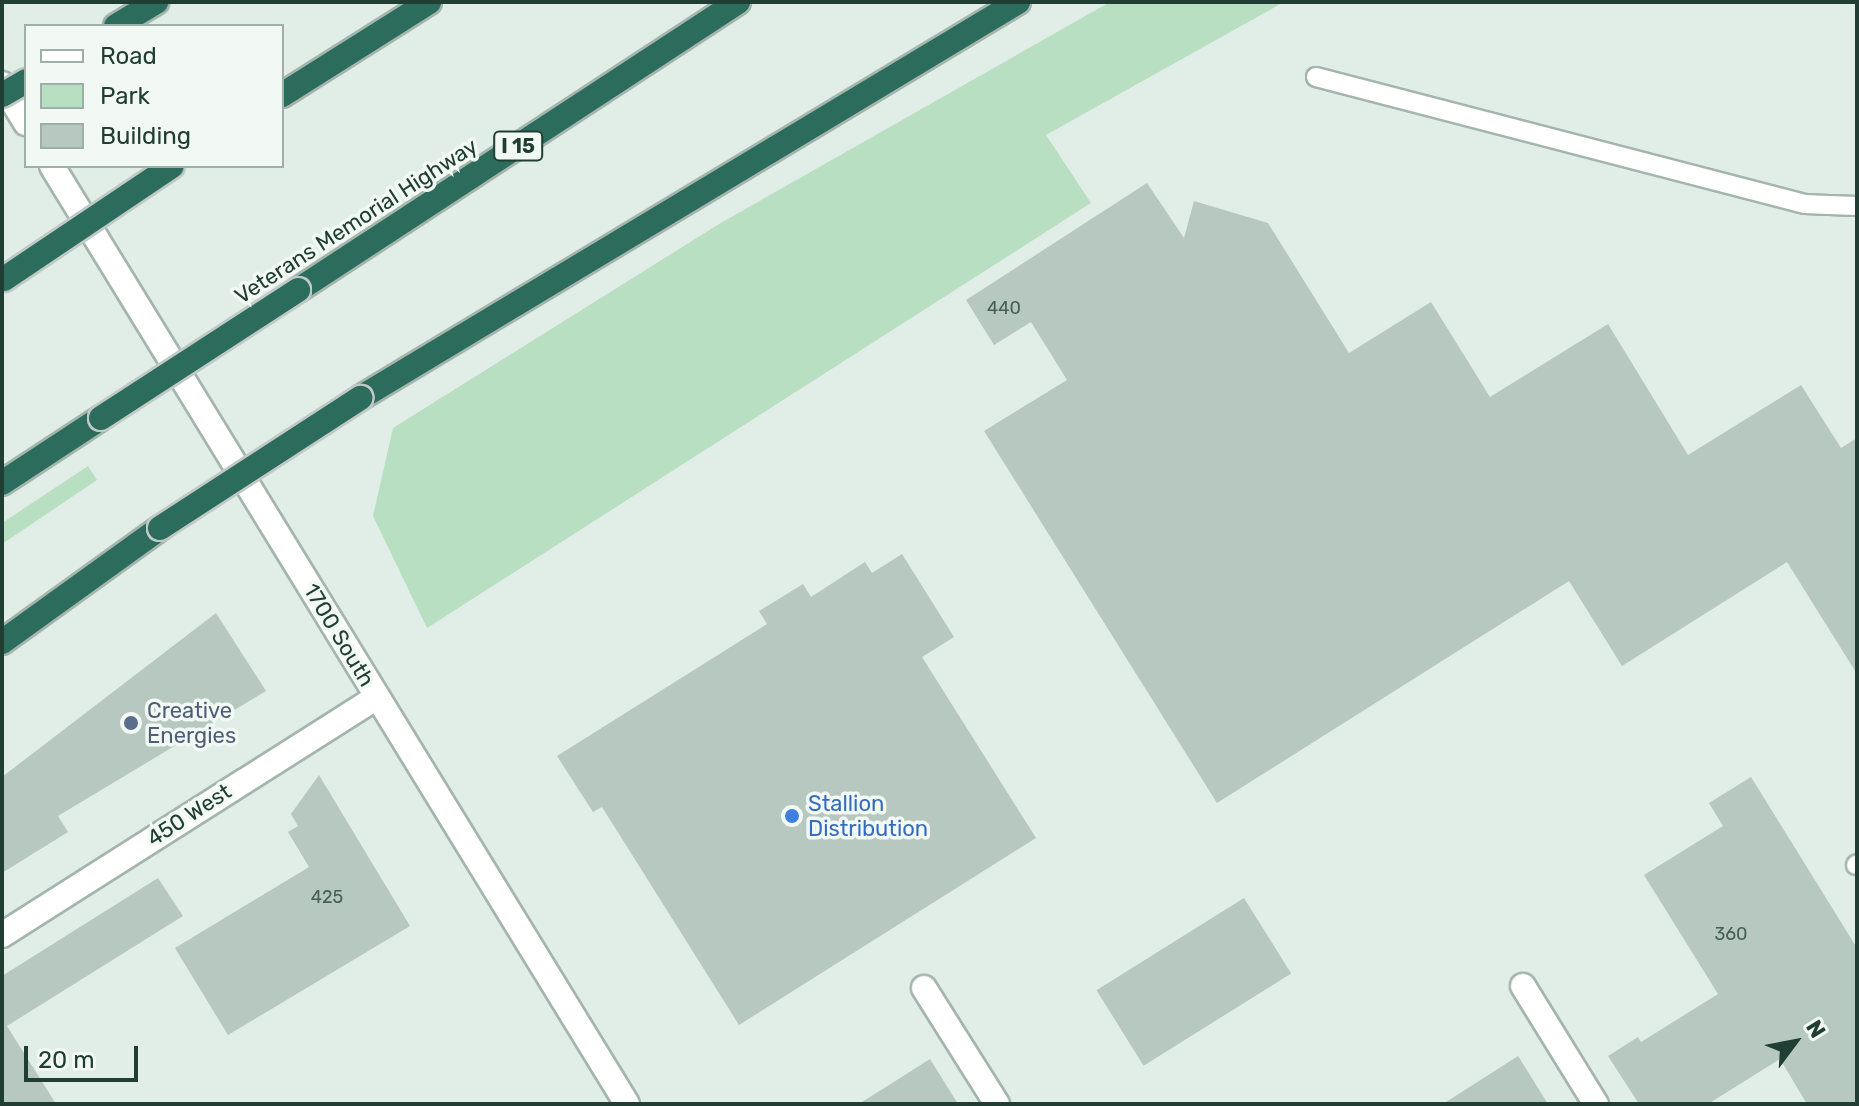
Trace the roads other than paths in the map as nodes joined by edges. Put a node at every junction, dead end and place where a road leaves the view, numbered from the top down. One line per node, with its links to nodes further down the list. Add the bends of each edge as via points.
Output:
1 (429, 2): 9 (highway)
2 (738, 2): 16 (highway, Veterans Memorial Highway / I 15, bridge)
3 (1018, 2): 17 (highway, bridge, via 360,398 160,528)
4 (149, 6): 5 (highway)
5 (119, 24)
6 (1316, 77): 14 (lane, via 1805,204)
7 (24, 82): 10 (highway, bridge)
8 (2, 84): 11 (street)
9 (284, 94)
10 (2, 95)
11 (24, 120)
12 (53, 168): 18 (street, 1700 South)
13 (169, 168): 15 (highway, bridge)
14 (1857, 206)
15 (3, 280)
16 (2, 483)
17 (2, 642)
18 (377, 697): 19 (street, 450 West); 22 (street, 1700 South)
19 (2, 935)
20 (1523, 986): 24 (street)
21 (924, 988): 23 (street)
22 (627, 1104)
23 (997, 1104)
24 (1596, 1104)

